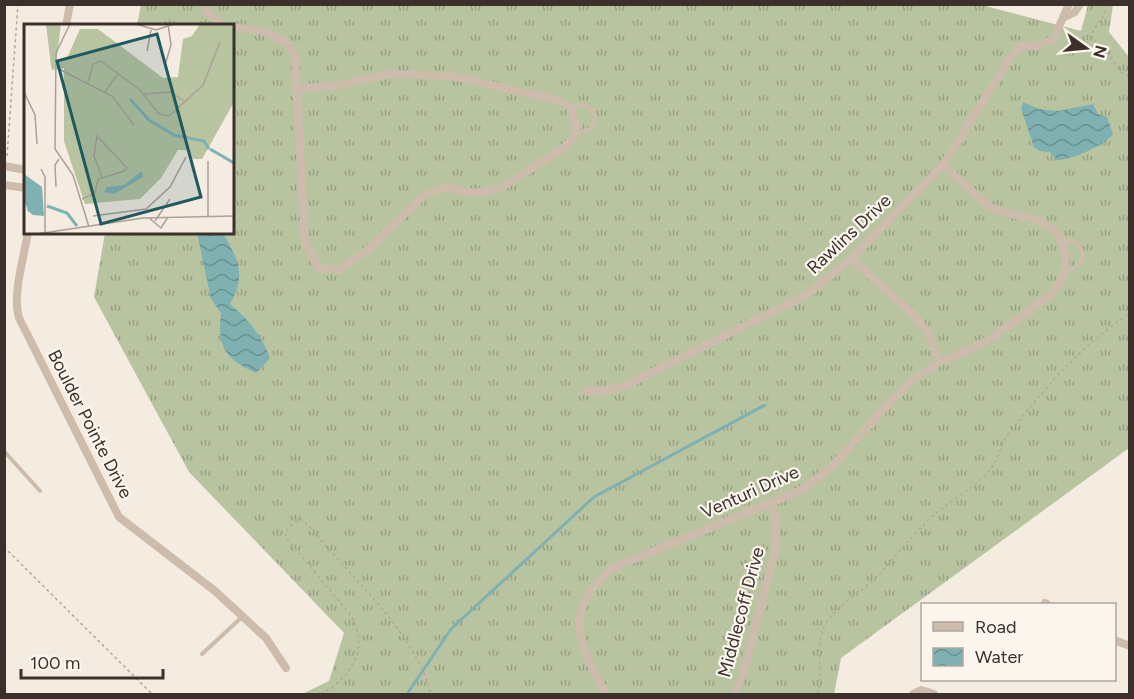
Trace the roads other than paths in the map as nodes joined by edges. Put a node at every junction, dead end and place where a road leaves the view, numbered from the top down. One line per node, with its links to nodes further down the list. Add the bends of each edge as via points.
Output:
1 (70, 4): 6 (street)
2 (206, 4): 7 (street, via 207,12)
3 (1069, 4): 5 (street, Rawlins Drive)
4 (1080, 4): 5 (street, Rawlins Drive)
5 (1065, 17): 13 (street, Rawlins Drive, via 1053,40 1020,46 1012,55)
6 (66, 24)
7 (221, 24)
8 (234, 27): 9 (street, via 262,31 286,42 295,56)
9 (296, 89): 10 (street, via 340,85 388,74 452,76 561,101); 11 (street, via 305,243 319,268 339,270 368,250 422,197 443,187 476,194 502,188 565,147)
10 (570, 107): 11 (street, via 577,126); 11 (lane, via 584,105 592,109 596,118 592,128)
11 (575, 133)
12 (6, 165): 14 (street)
13 (944, 165): 18 (street, via 990,207 1038,220 1055,230); 19 (street, Rawlins Drive)
14 (24, 170)
15 (4, 185): 16 (street)
16 (24, 188)
17 (28, 234): 26 (street, Boulder Pointe Drive, via 16,309 119,517)
18 (1062, 242): 20 (street, Venturi Drive); 20 (lane, via 1076,241 1083,254 1077,268)
19 (851, 259): 21 (street, via 910,311 928,333); 22 (street, Rawlins Drive, via 809,293 698,350 625,386 602,392)
20 (1065, 271): 21 (street, Venturi Drive, via 1050,295 995,336)
21 (939, 362): 25 (street, Venturi Drive, via 913,380 818,478 804,489)
22 (585, 391)
23 (4, 451): 24 (lane)
24 (40, 491)
25 (772, 502): 29 (street, Venturi Drive, via 613,568 594,586 582,609 579,631 585,656); 30 (street, Middlecoff Drive, via 776,549 743,674)
26 (243, 616): 27 (lane); 28 (street, Boulder Pointe Drive, via 266,638)
27 (202, 654)
28 (286, 668)
29 (606, 694)
30 (734, 694)
31 (913, 694): 32 (street, via 921,690)
32 (934, 694)

